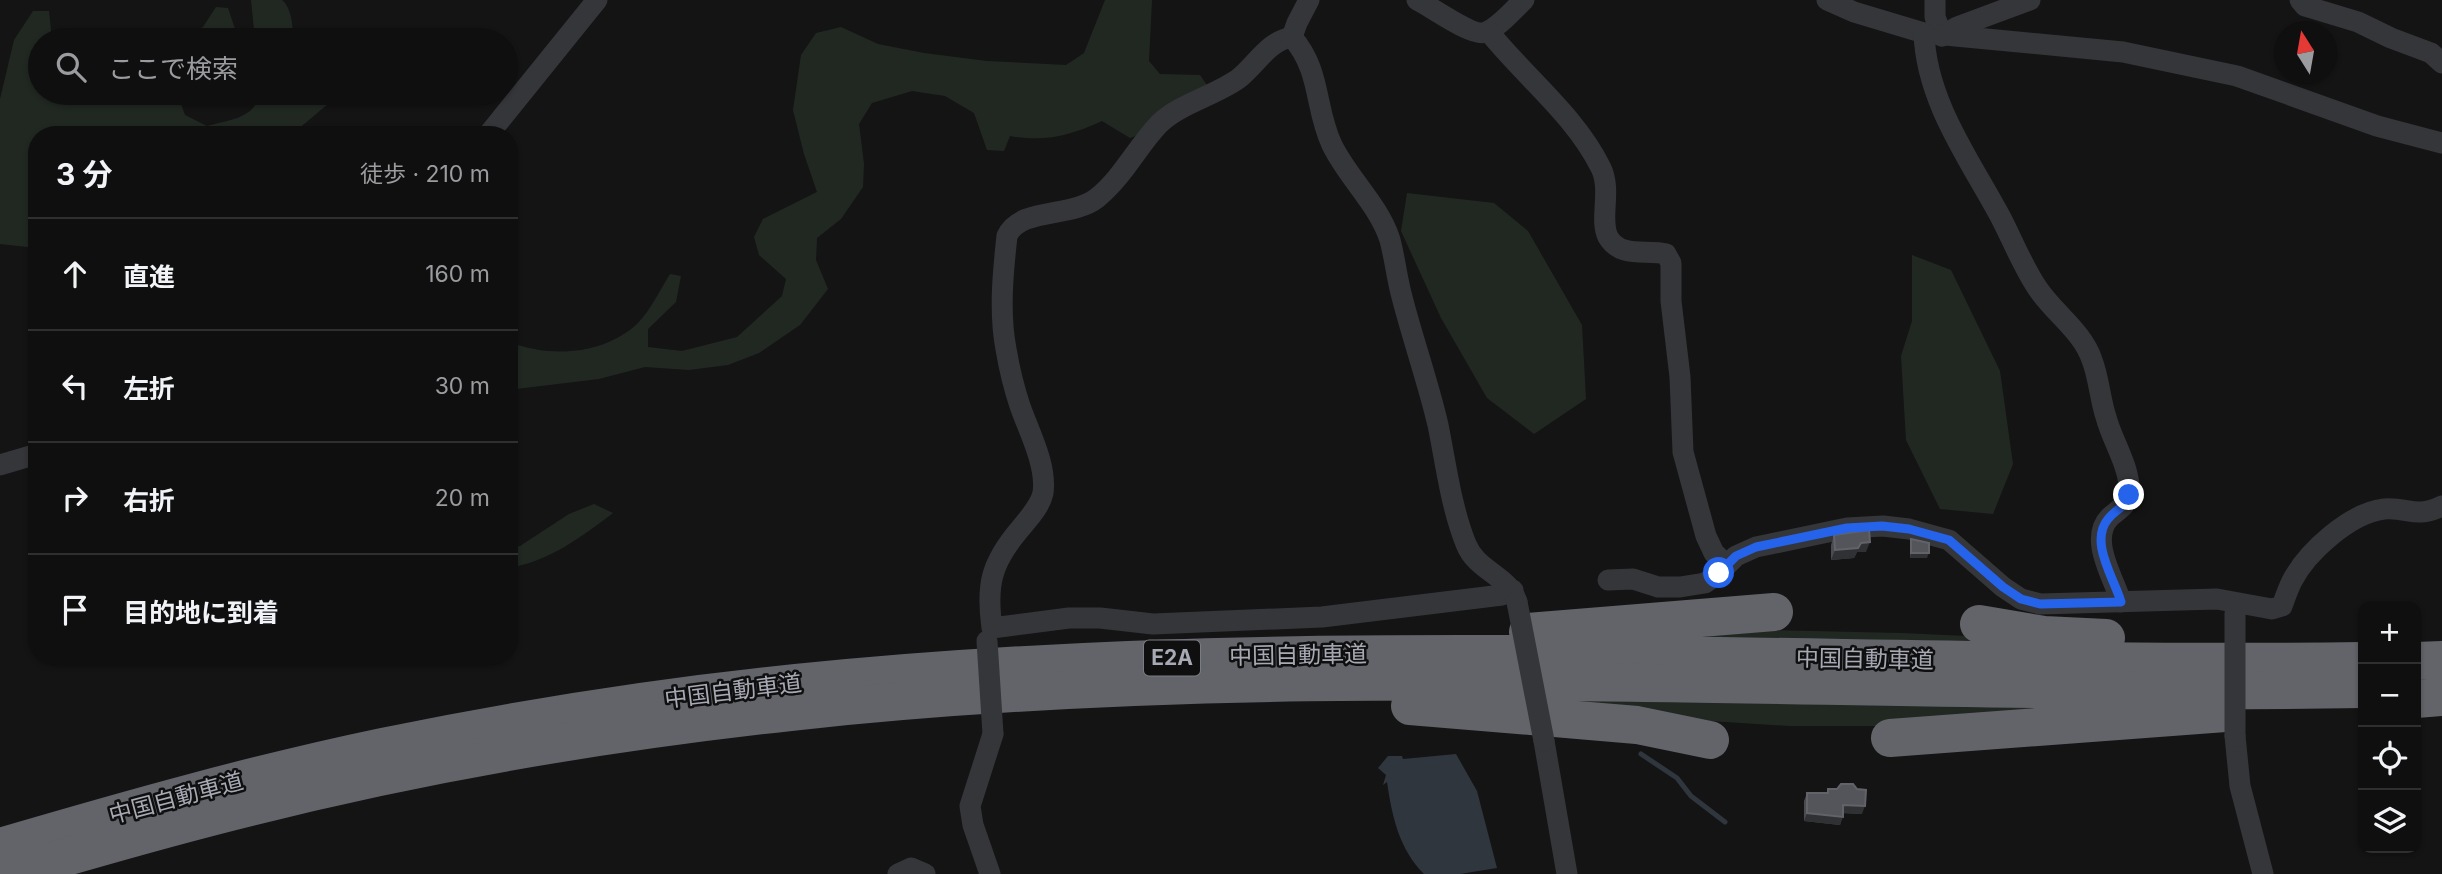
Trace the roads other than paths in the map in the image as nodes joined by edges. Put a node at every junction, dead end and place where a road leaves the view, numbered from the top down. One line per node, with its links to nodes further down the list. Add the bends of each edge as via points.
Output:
1 (597, 0): 13 (street)
2 (1308, 0): 11 (street)
3 (1417, 0): 9 (street, via 1468,30)
4 (1524, 0): 9 (street)
5 (1827, 0): 10 (street)
6 (1934, 0): 10 (street)
7 (2030, 0): 10 (street)
8 (2300, 0): 12 (street, via 2305,6 2358,22 2431,53)
9 (1489, 32): 20 (street, via 1553,101 1601,168 1607,184 1608,237 1619,248 1638,254 1666,254 1671,263 1683,452 1706,537)
10 (1933, 35): 16 (street, via 2123,52 2178,62 2236,76 2377,126); 23 (street, via 1924,50 1933,86 1955,135 2029,277 2082,340 2093,361 2106,420 2128,478 2125,506 2108,519 2102,531 2106,562)
11 (1292, 37): 22 (street, via 1309,60 1332,145 1390,240 1466,543 1481,566); 27 (street, via 1270,47 1241,77 1161,122 1108,189 1093,201 1072,211 1027,218 1009,230 1004,284 1006,349 1041,470 1043,494 1008,544 989,583)
12 (2442, 63)
13 (518, 98)
14 (512, 105): 15 (street)
15 (495, 126)
16 (2442, 143)
17 (28, 457): 18 (street)
18 (0, 465)
19 (2442, 506): 24 (street, via 2414,513 2381,509 2361,516 2314,550 2292,580 2282,606)
20 (1726, 564): 21 (street, via 1704,583 1680,587); 23 (street, via 1756,547 1847,528 1882,526 1949,540 2021,599 2040,604)
21 (1608, 580)
22 (1515, 596): 27 (street, via 1322,617 1153,624 1069,618); 47 (street, bridge)
23 (2121, 602): 24 (street, via 2205,599)
24 (2236, 607): 48 (street, bridge, via 2235,736 2240,786)
25 (1773, 612): 29 (highway)
26 (1979, 624): 28 (highway, via 2044,635 2344,644)
27 (989, 634): 46 (street, bridge, via 993,734 970,806)
28 (2358, 651)
29 (1233, 655): 32 (highway, 中国自動車道 / E2A); 42 (highway, 中国自動車道 / E2A, via 797,683 510,722 248,778)
30 (2442, 660): 31 (highway)
31 (2421, 661)
32 (2358, 662)
33 (1132, 688): 36 (highway, 中国自動車道 / E2A, via 1396,682); 41 (highway, via 1196,703 1377,704 1637,725); 43 (highway, 中国自動車道 / E2A, via 795,712 513,751 254,805)
34 (2442, 688): 35 (highway)
35 (2421, 689)
36 (2358, 690)
37 (2442, 697): 38 (highway)
38 (2421, 699)
39 (2358, 703): 40 (highway)
40 (1890, 738)
41 (1710, 740)
42 (0, 847)
43 (8, 874)
44 (898, 874): 45 (street, via 911,868)
45 (925, 874)
46 (990, 874)
47 (1567, 874)
48 (2263, 874)

